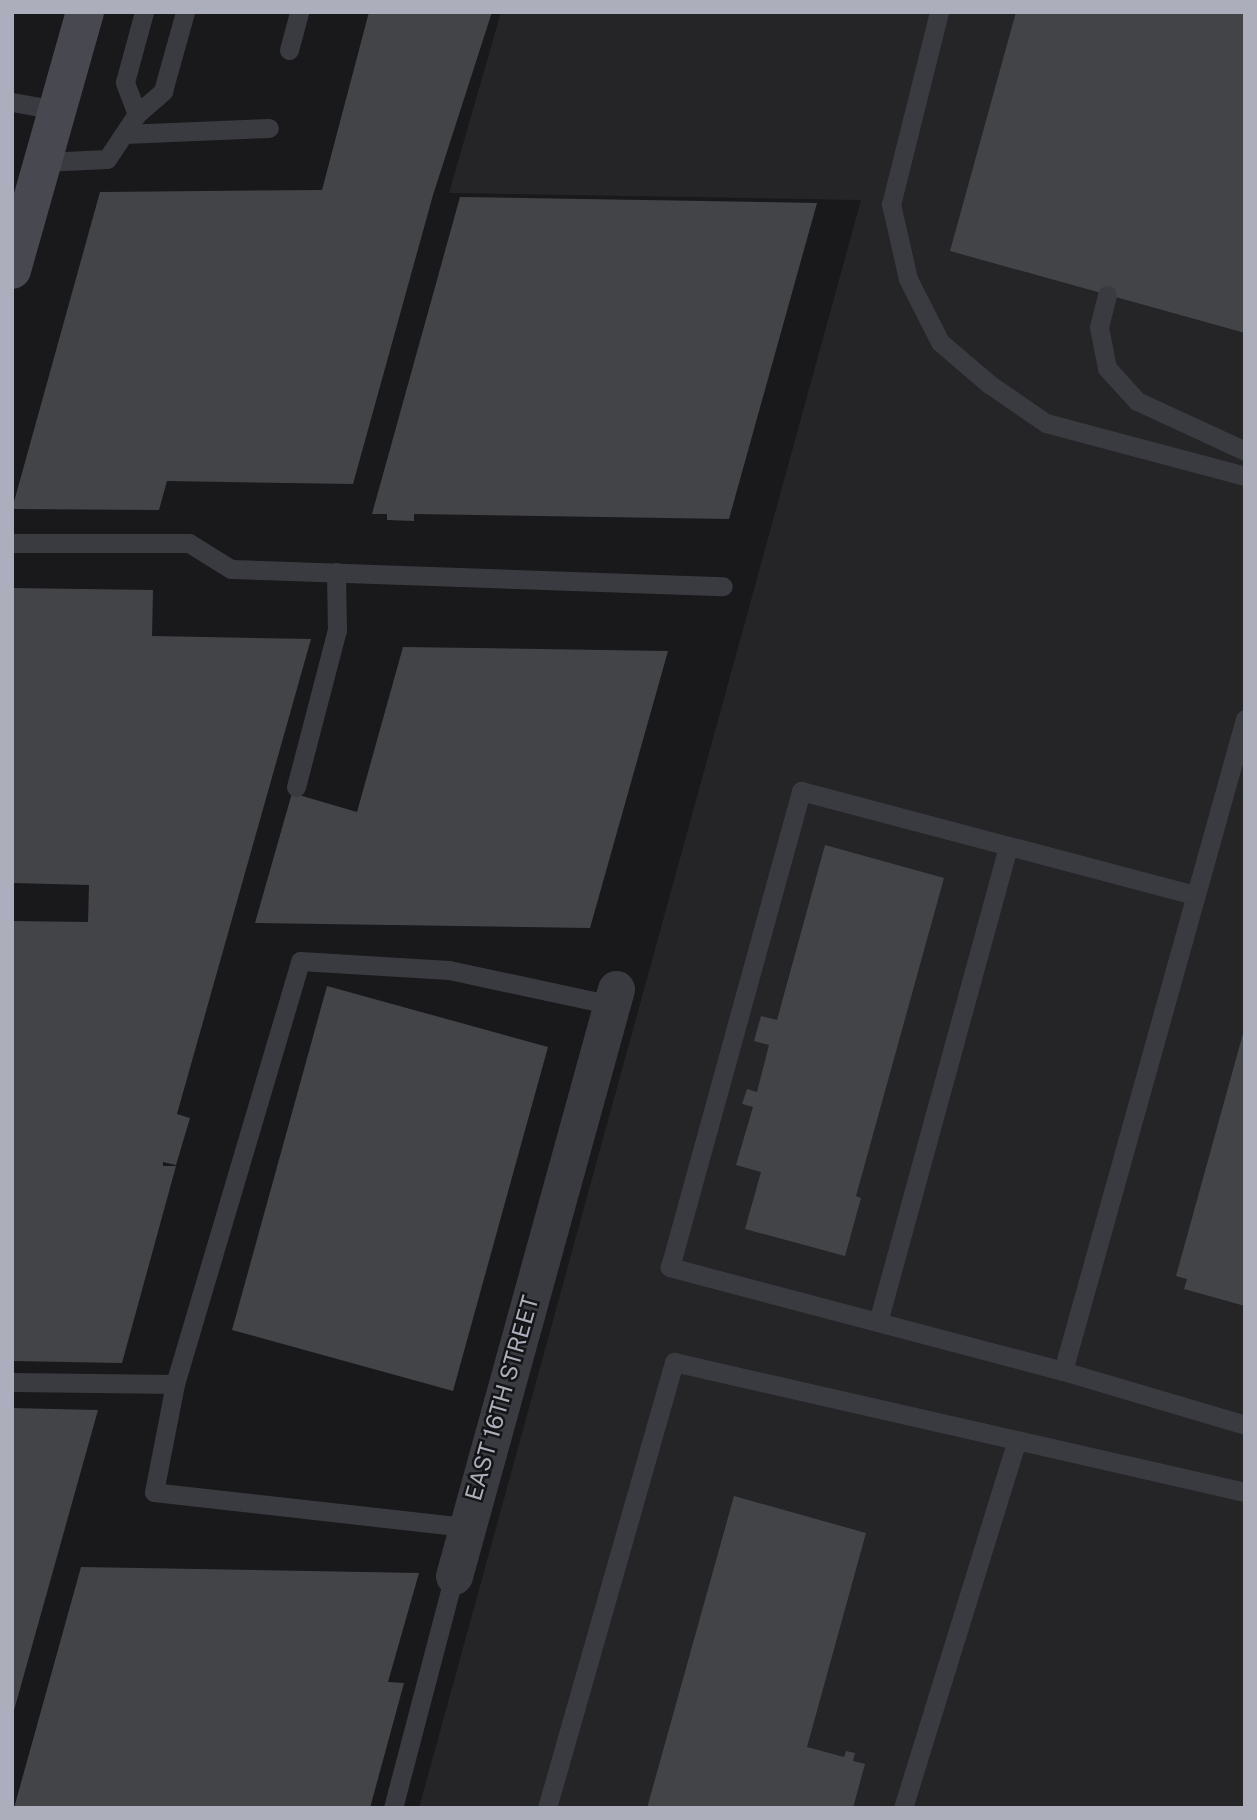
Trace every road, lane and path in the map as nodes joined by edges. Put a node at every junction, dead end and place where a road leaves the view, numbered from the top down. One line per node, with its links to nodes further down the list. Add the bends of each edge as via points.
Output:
1 (85, 12): 8 (street)
2 (144, 12): 9 (lane, via 125,82)
3 (185, 12): 9 (lane, via 163,91)
4 (299, 12): 6 (lane)
5 (939, 12): 17 (lane, via 891,204 908,279 940,342 989,384 1046,423)
6 (289, 50)
7 (12, 102): 8 (lane)
8 (57, 110): 12 (street)
9 (137, 114): 11 (lane)
10 (269, 128): 11 (lane)
11 (124, 134): 12 (lane, via 107,159)
12 (43, 162): 13 (street)
13 (20, 214): 14 (street)
14 (12, 270)
15 (1107, 295): 16 (lane, via 1099,327 1107,368 1137,401)
16 (1245, 451)
17 (1245, 476)
18 (12, 543): 19 (lane, via 189,543 230,569)
19 (336, 572): 20 (lane); 22 (lane, via 337,630)
20 (723, 586)
21 (1245, 719): 24 (lane)
22 (296, 787)
23 (1008, 846): 24 (lane); 26 (lane); 26 (lane, via 801,791 670,1267)
24 (1196, 895): 27 (lane)
25 (614, 997): 29 (lane, via 449,970 300,961); 33 (street, EAST 16TH STREET)
26 (878, 1322): 27 (lane)
27 (1063, 1371): 30 (lane)
28 (12, 1382): 29 (lane)
29 (174, 1384): 33 (lane, via 154,1492)
30 (1245, 1425)
31 (1017, 1440): 32 (lane); 36 (lane, via 674,1362); 37 (lane)
32 (1245, 1492)
33 (465, 1527): 34 (street, EAST 16TH STREET)
34 (454, 1576): 35 (lane, EAST 16TH STREET)
35 (393, 1808)
36 (547, 1808)
37 (903, 1808)

